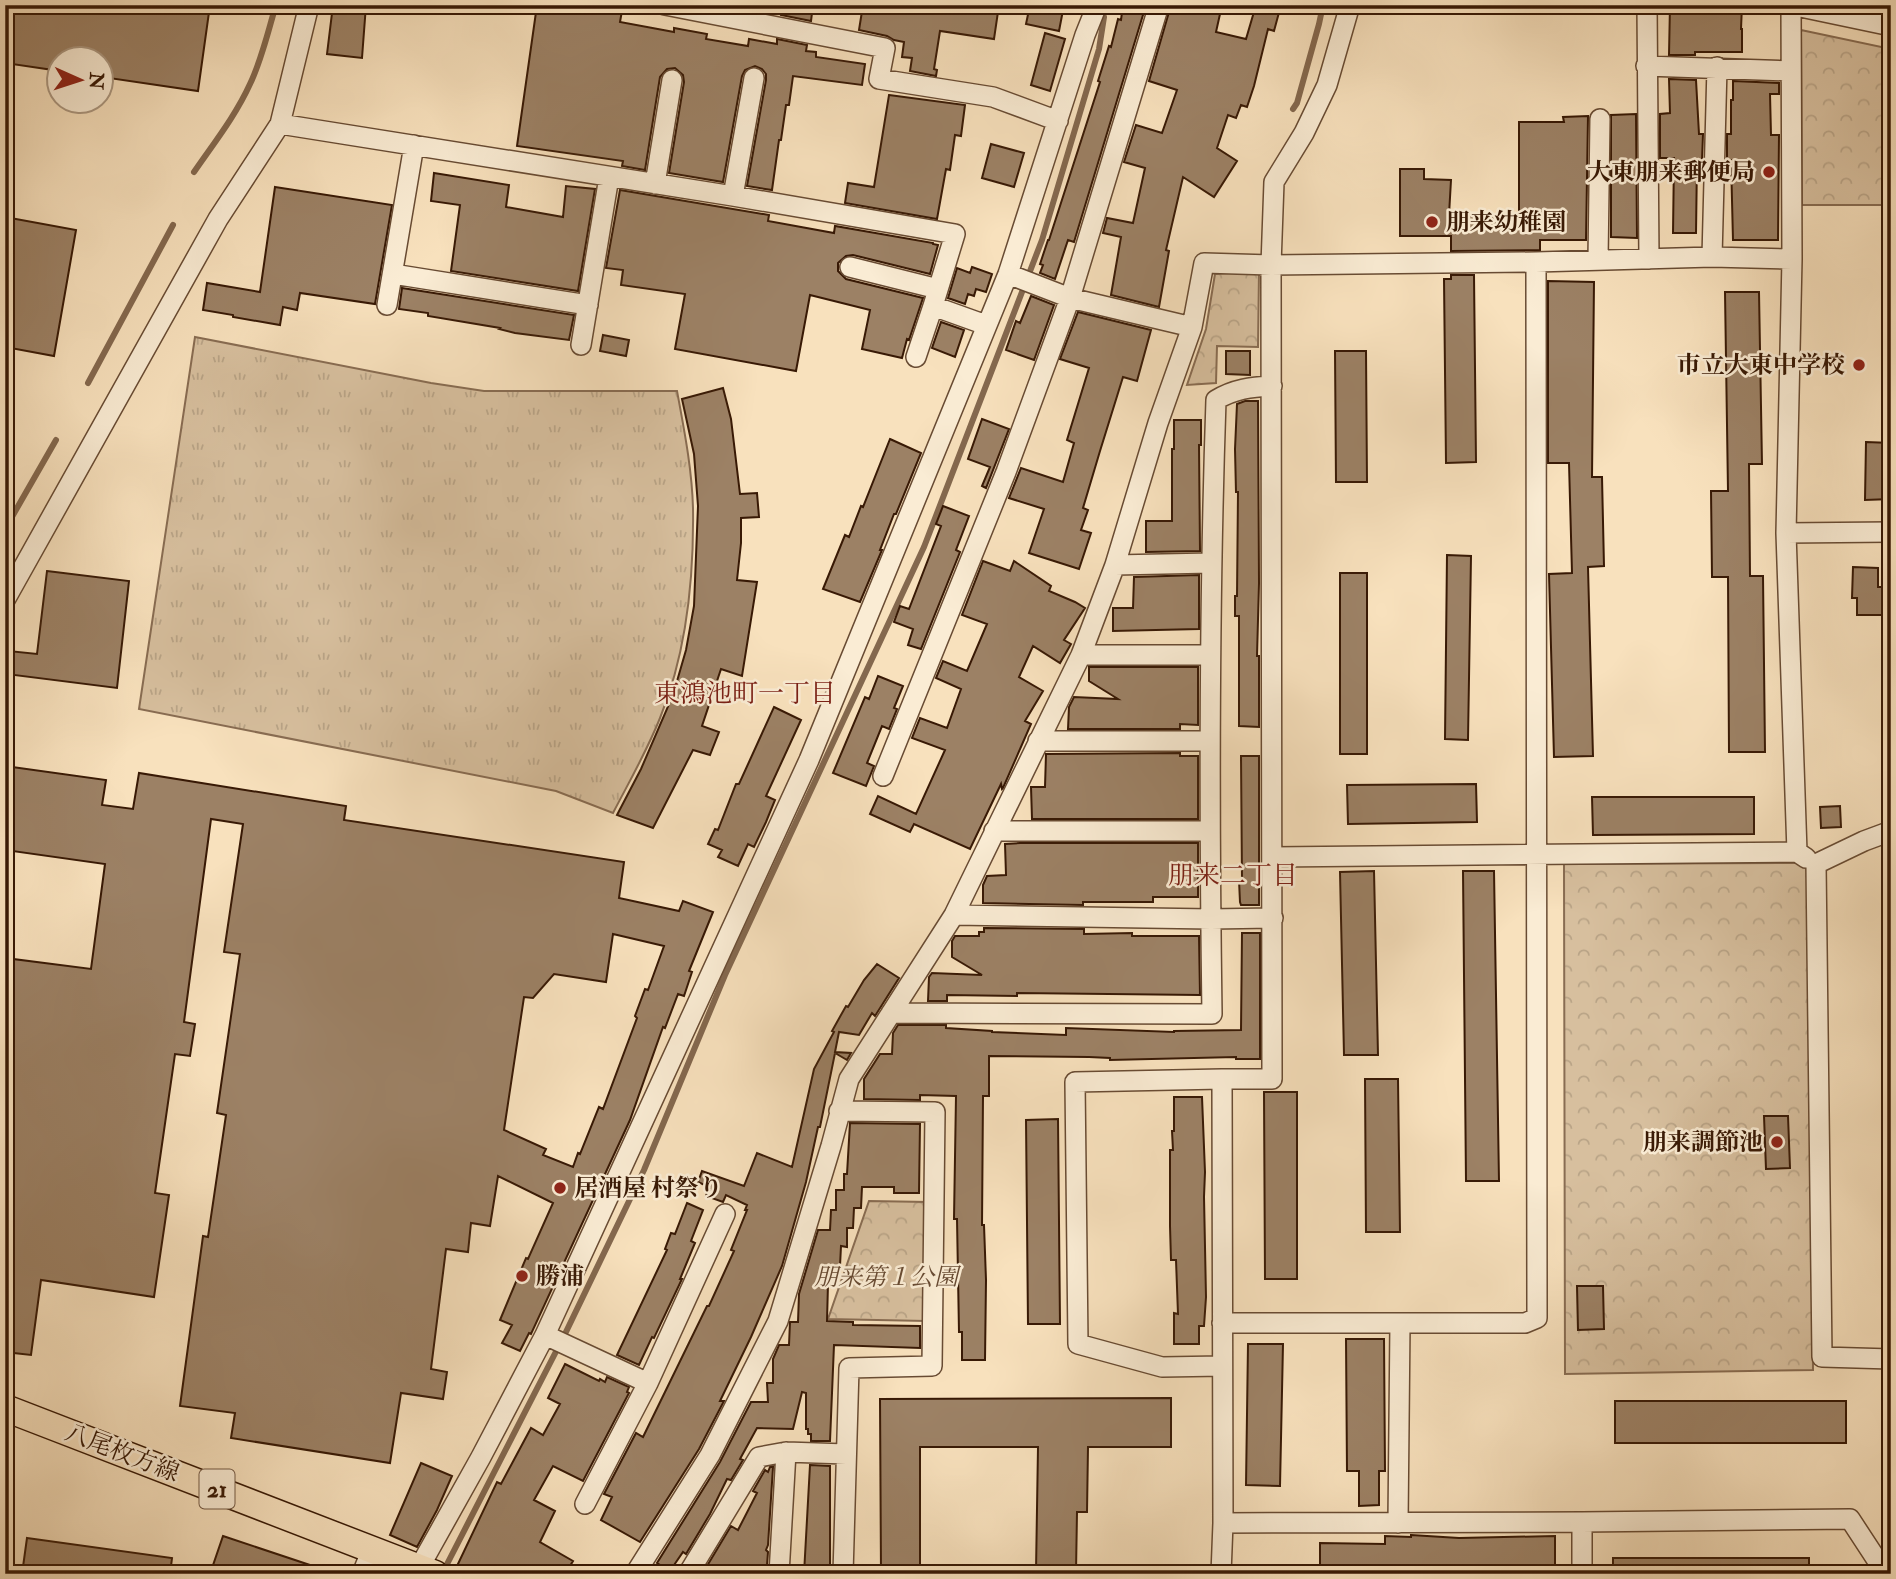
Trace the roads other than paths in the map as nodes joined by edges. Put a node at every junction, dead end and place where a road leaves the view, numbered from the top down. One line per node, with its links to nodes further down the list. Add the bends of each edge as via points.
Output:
1 (309, 5): 17 (street)
2 (665, 5): 16 (street, via 885,48 879,79 993,97)
3 (1097, 5): 16 (street)
4 (1158, 5): 32 (street)
5 (1350, 5): 27 (street, via 1327,85 1274,182)
6 (1647, 5): 10 (street)
7 (1791, 5): 8 (street); 12 (street)
8 (1838, 10): 9 (street)
9 (1891, 26)
10 (1646, 66): 11 (street); 23 (street)
11 (1717, 67): 12 (street); 22 (street)
12 (1791, 71): 24 (street)
13 (754, 78): 21 (street)
14 (672, 80): 20 (street)
15 (1600, 119): 25 (street)
16 (1058, 121): 30 (street)
17 (280, 124): 18 (street); 44 (street, via 218,219)
18 (414, 145): 19 (street); 29 (street)
19 (609, 177): 20 (street); 34 (street)
20 (655, 184): 21 (street)
21 (733, 196): 31 (street, via 954,234)
22 (1712, 257): 23 (street); 24 (street)
23 (1649, 259): 25 (street)
24 (1792, 259): 41 (street)
25 (1598, 260): 26 (street)
26 (1535, 262): 27 (street); 54 (street)
27 (1271, 265): 36 (street, via 1204,263); 39 (street)
28 (850, 267): 31 (street)
29 (393, 274): 33 (street); 34 (street)
30 (1010, 275): 32 (street); 35 (street)
31 (935, 297): 35 (street); 38 (street)
32 (1070, 298): 36 (street); 49 (street, via 988,518)
33 (387, 305)
34 (588, 305): 37 (street)
35 (986, 326): 66 (street, via 809,760)
36 (1192, 327): 43 (street)
37 (581, 345)
38 (916, 357)
39 (1272, 386): 42 (street, via 1228,392 1216,400); 55 (street)
40 (1891, 532): 41 (street)
41 (1786, 533): 53 (street)
42 (1211, 563): 43 (street); 46 (street)
43 (1115, 565): 45 (street)
44 (5, 600)
45 (1081, 655): 46 (street); 47 (street)
46 (1210, 655): 48 (street)
47 (1038, 741): 48 (street); 50 (street)
48 (1210, 741): 51 (street)
49 (883, 776)
50 (994, 831): 51 (street); 57 (street)
51 (1210, 831): 59 (street)
52 (1891, 831): 56 (street)
53 (1797, 852): 54 (street); 56 (street)
54 (1535, 854): 55 (street); 65 (street, via 1537,1318 1525,1323)
55 (1273, 858): 58 (street)
56 (1816, 864): 67 (street, via 1822,1357)
57 (954, 915): 59 (street); 60 (street)
58 (1273, 918): 59 (street); 61 (street, via 1272,1079)
59 (1211, 919): 60 (street, via 1212,1014)
60 (891, 1013): 62 (street, via 849,1079)
61 (1222, 1079): 64 (street); 68 (street, via 1076,1082 1078,1344 1161,1367)
62 (839, 1111): 72 (street, via 935,1112 932,1366 849,1368); 80 (street, via 778,1321 709,1455)
63 (725, 1214): 69 (street)
64 (1222, 1322): 65 (street); 68 (street)
65 (1400, 1323): 76 (street)
66 (547, 1336): 69 (street); 78 (street, via 481,1457)
67 (1891, 1359)
68 (1222, 1366): 75 (street)
69 (649, 1383): 73 (street)
70 (5, 1408): 77 (main road, 八尾枚方線 / 21)
71 (786, 1452): 72 (street); 81 (street, via 759,1457); 82 (street)
72 (846, 1454): 83 (street)
73 (585, 1504)
74 (1582, 1522): 76 (street); 85 (street); 86 (street, via 1850,1519)
75 (1223, 1523): 76 (street); 84 (street)
76 (1398, 1523)
77 (372, 1549): 78 (main road, 八尾枚方線 / 21); 79 (street)
78 (427, 1571)
79 (362, 1574)
80 (635, 1574)
81 (688, 1574)
82 (779, 1574)
83 (843, 1574)
84 (1221, 1574)
85 (1582, 1574)
86 (1886, 1574)

